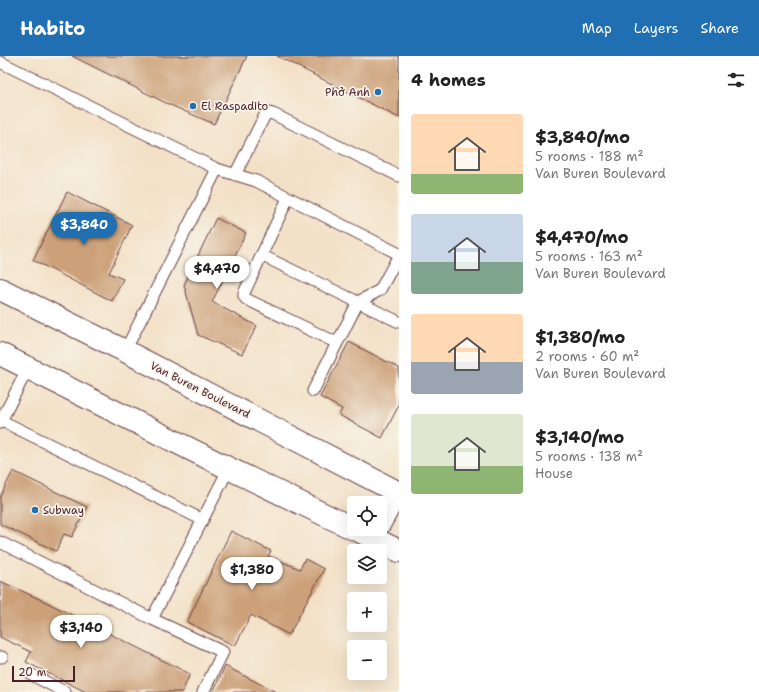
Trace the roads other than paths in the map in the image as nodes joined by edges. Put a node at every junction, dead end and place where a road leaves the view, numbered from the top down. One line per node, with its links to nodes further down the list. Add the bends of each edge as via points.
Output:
1 (0, 62): 2 (lane)
2 (217, 170): 3 (lane); 12 (lane)
3 (235, 175): 4 (lane, via 265,115 269,113); 5 (lane, via 256,181)
4 (399, 176)
5 (288, 198): 6 (lane); 7 (lane)
6 (262, 254): 9 (lane); 11 (lane, via 244,292 246,299 335,342)
7 (399, 254): 9 (lane, via 380,290)
8 (0, 289): 12 (main road, Van Buren Boulevard)
9 (358, 302): 10 (lane); 11 (lane)
10 (399, 322)
11 (338, 341): 15 (lane)
12 (125, 352): 18 (main road, Van Buren Boulevard)
13 (0, 354): 14 (main road)
14 (28, 368): 16 (lane); 17 (main road)
15 (313, 391)
16 (0, 421): 20 (lane)
17 (229, 468): 20 (lane); 21 (main road)
18 (398, 491): 19 (main road)
19 (387, 504)
20 (203, 520): 25 (lane)
21 (347, 520)
22 (377, 536): 24 (main road)
23 (0, 542): 25 (lane)
24 (399, 551)
25 (152, 619): 28 (lane, via 223,652)
26 (32, 675): 27 (lane)
27 (65, 692)
28 (203, 692)

